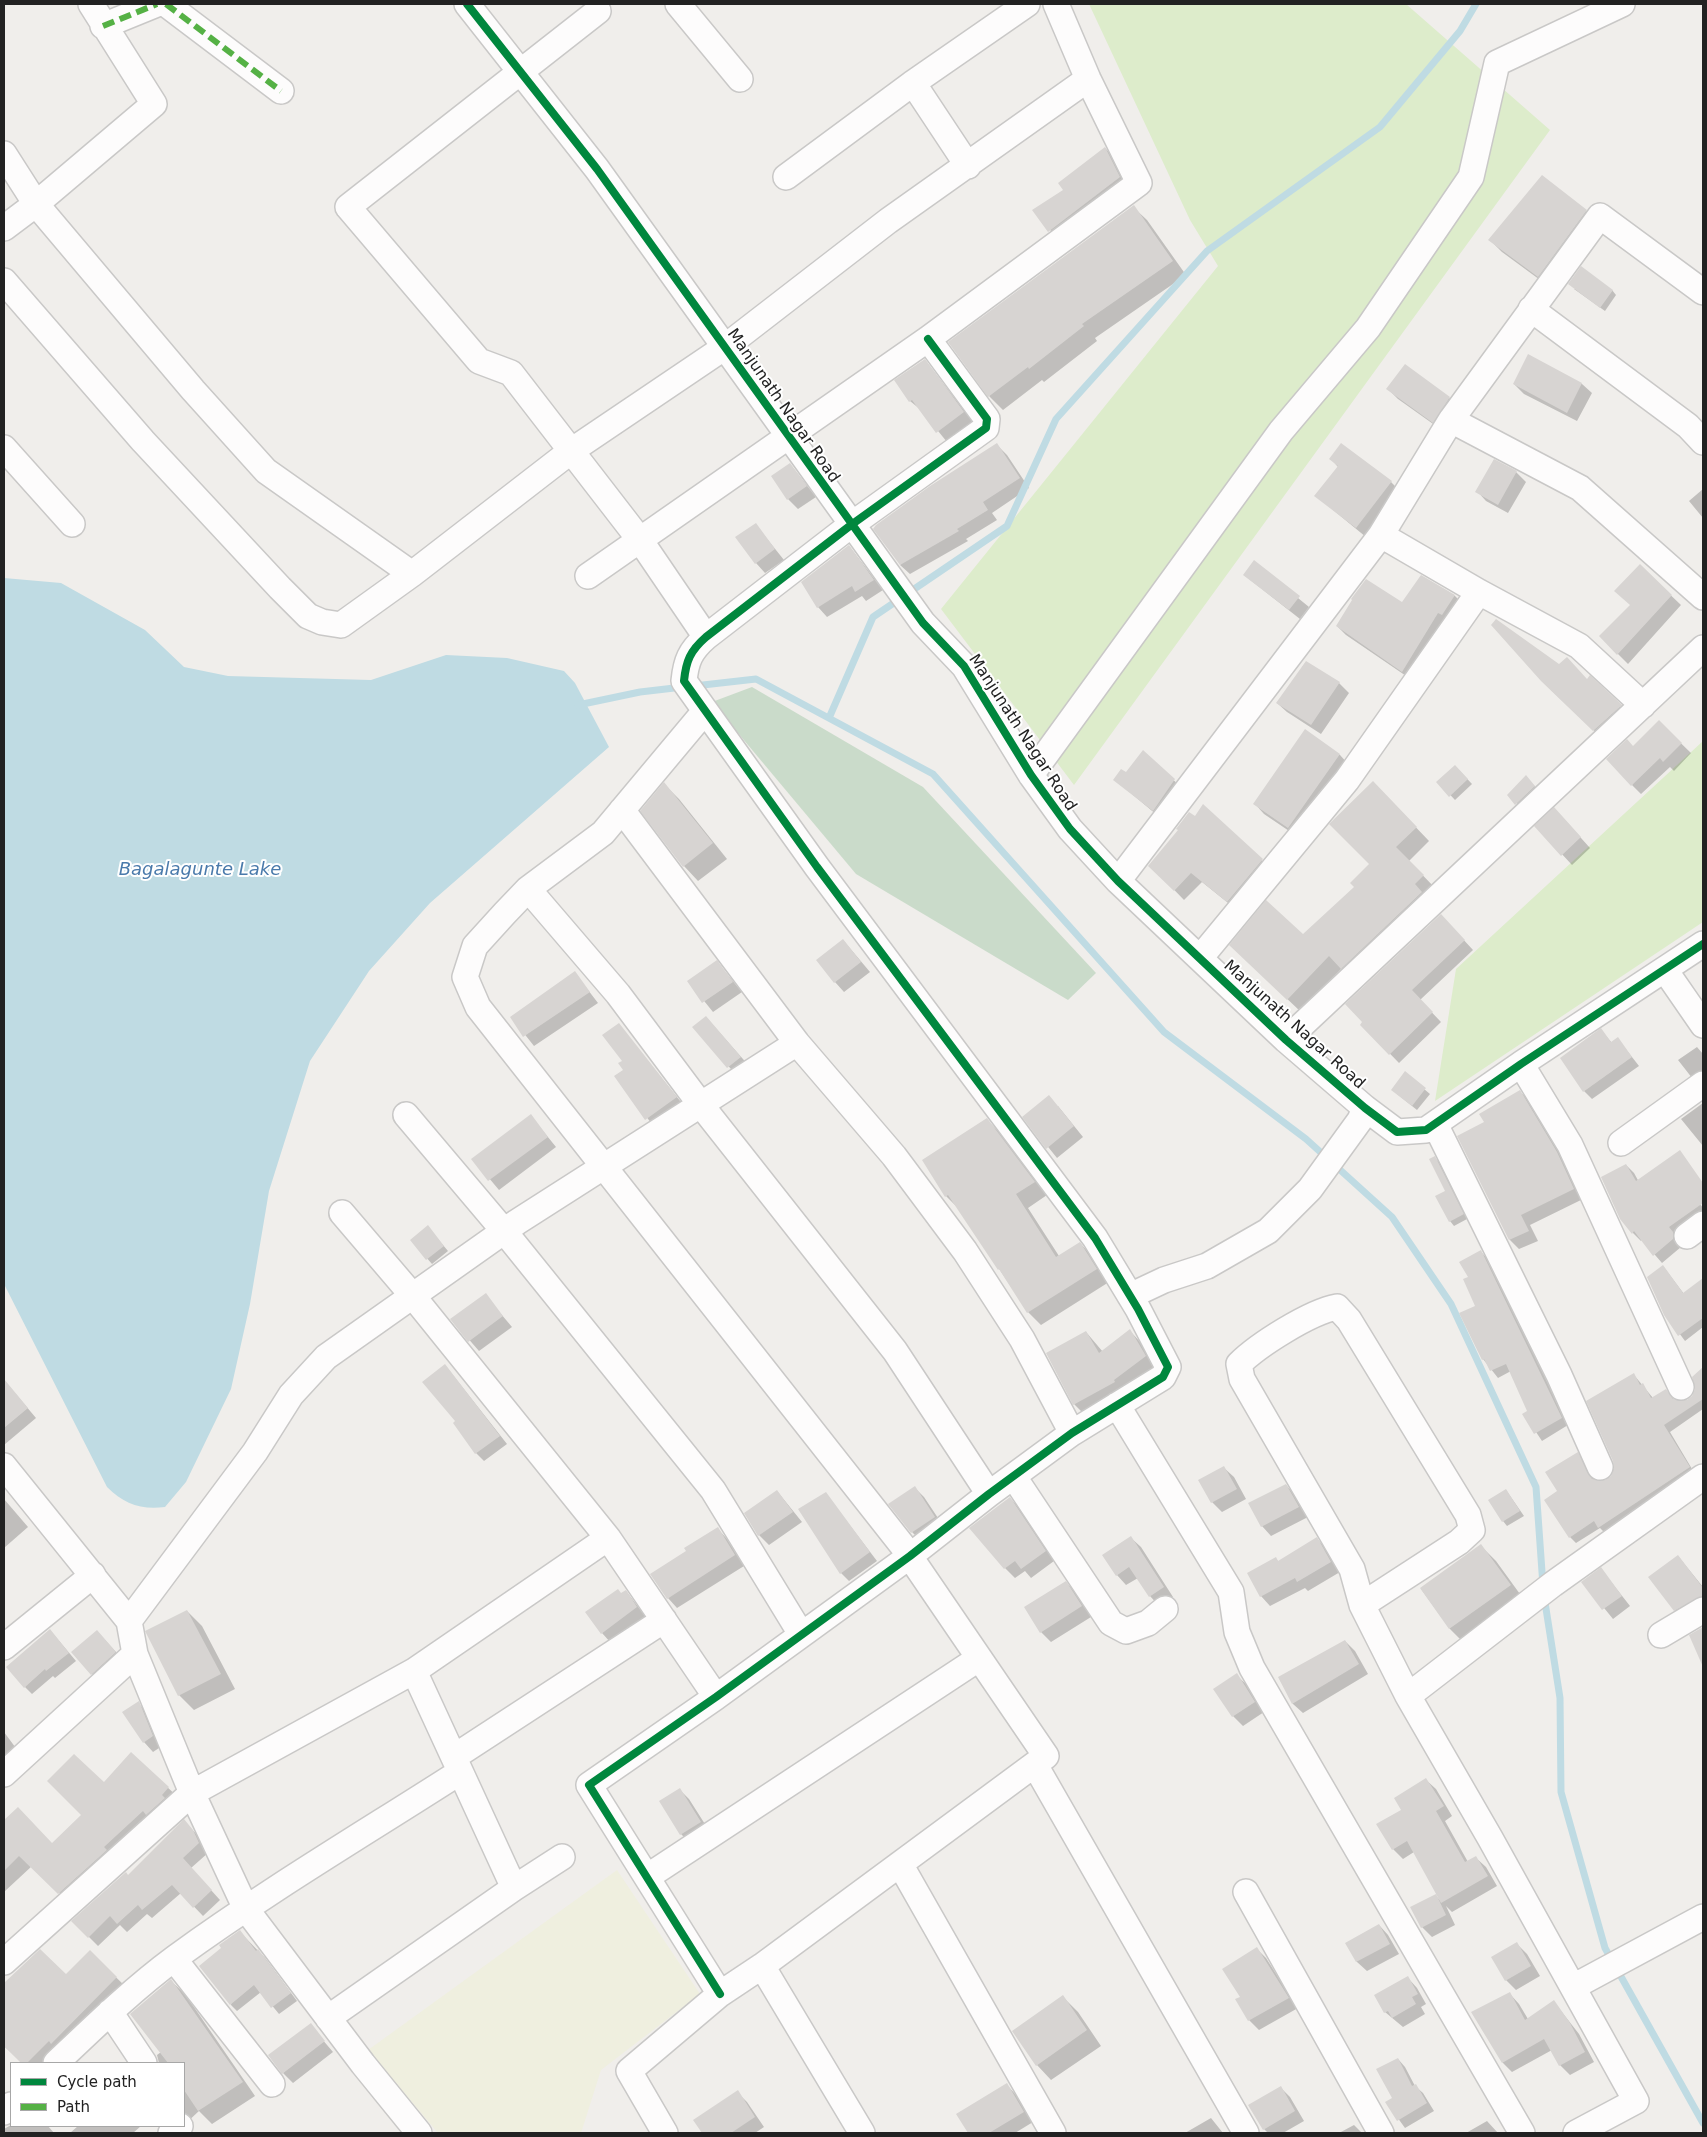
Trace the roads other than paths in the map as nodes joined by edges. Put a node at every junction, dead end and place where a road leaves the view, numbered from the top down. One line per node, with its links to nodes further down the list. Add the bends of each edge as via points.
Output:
1 (91, 4): 10 (street)
2 (156, 4): 10 (street)
3 (166, 4): 15 (street)
4 (467, 4): 11 (street, Manjunath Nagar Road)
5 (678, 4): 12 (street)
6 (1027, 4): 14 (street)
7 (1056, 4): 13 (street)
8 (1622, 4): 43 (street, via 1497,63 1471,177 1368,328 1282,431)
9 (598, 11): 11 (street)
10 (103, 26): 19 (street, via 154,104)
11 (521, 72): 25 (street, Manjunath Nagar Road, via 597,168); 30 (street, via 348,207 479,361 511,374)
12 (740, 79)
13 (1088, 79): 17 (street); 24 (street, via 1139,183)
14 (913, 82): 17 (street); 18 (street)
15 (281, 91)
16 (4, 154): 19 (street)
17 (968, 166): 25 (street, via 888,221)
18 (786, 177)
19 (36, 204): 20 (street); 35 (street, via 266,471)
20 (4, 228)
21 (4, 281): 35 (street, via 143,441 308,616 341,625)
22 (1700, 282): 23 (street, via 1600,216)
23 (1531, 309): 26 (street); 28 (street, via 1688,426)
24 (928, 339): 27 (street); 32 (street, via 987,419 986,428)
25 (725, 347): 27 (street, Manjunath Nagar Road); 30 (street)
26 (1452, 420): 33 (street); 38 (street, via 1580,488)
27 (788, 438): 32 (street, Manjunath Nagar Road); 34 (street)
28 (1703, 442)
29 (4, 448): 31 (street)
30 (571, 451): 34 (street); 35 (street)
31 (72, 524)
32 (851, 525): 39 (street); 43 (street, Manjunath Nagar Road, via 923,623 964,666)
33 (1381, 535): 37 (street); 45 (street)
34 (640, 540): 36 (street); 39 (street)
35 (412, 574)
36 (588, 576)
37 (1479, 592): 41 (street, via 1579,646); 48 (street, via 1347,780)
38 (1703, 597)
39 (706, 637): 42 (street, via 686,662 684,681)
40 (1703, 648): 41 (street)
41 (1643, 706): 51 (street)
42 (705, 711): 44 (street); 64 (street, via 829,883 1095,1238)
43 (1031, 775): 45 (street, Manjunath Nagar Road, via 1070,829)
44 (622, 810): 46 (street, via 603,833); 52 (street)
45 (1118, 881): 48 (street, Manjunath Nagar Road)
46 (528, 889): 55 (street, via 618,994); 60 (street, via 475,946 465,977 478,1007)
47 (1703, 944): 49 (street, Manjunath Nagar Road)
48 (1200, 958): 51 (street, Manjunath Nagar Road)
49 (1665, 970): 50 (street); 53 (street, Manjunath Nagar Road)
50 (1703, 1025)
51 (1286, 1040): 56 (street, Manjunath Nagar Road)
52 (797, 1043): 55 (street); 67 (street, via 894,1156 965,1251 1022,1339)
53 (1520, 1064): 58 (street, Manjunath Nagar Road); 65 (street, via 1570,1145)
54 (1703, 1084): 59 (street)
55 (701, 1105): 60 (street); 72 (street, via 895,1351)
56 (1363, 1114): 58 (street, Manjunath Nagar Road, via 1397,1132 1426,1130); 64 (street, via 1310,1189 1268,1231 1207,1266 1164,1280)
57 (406, 1115): 62 (street)
58 (1435, 1124): 69 (street, via 1559,1375)
59 (1621, 1143)
60 (605, 1166): 62 (street); 74 (street)
61 (342, 1213): 63 (street)
62 (504, 1231): 63 (street); 81 (street, via 713,1490)
63 (412, 1295): 73 (street); 80 (street, via 326,1357 291,1395 255,1452)
64 (1130, 1296): 66 (street, via 1168,1367 1163,1377)
65 (1681, 1387)
66 (1117, 1405): 67 (street); 116 (street, via 1231,1592 1237,1632 1252,1668)
67 (1072, 1433): 70 (street)
68 (4, 1466): 75 (street)
69 (1600, 1468)
70 (1014, 1477): 72 (street); 77 (street, via 1111,1623 1126,1631 1148,1623)
71 (1703, 1477): 88 (street, via 1553,1584)
72 (989, 1494): 74 (street)
73 (608, 1538): 79 (street); 86 (street)
74 (910, 1556): 81 (street); 85 (street)
75 (93, 1575): 80 (street); 83 (street)
76 (1362, 1606): 76 (street, via 1472,1530 1468,1515 1349,1320 1337,1307 1322,1310 1250,1352 1238,1364 1242,1379 1352,1569); 88 (street)
77 (1165, 1609)
78 (1703, 1610): 82 (street)
79 (664, 1620): 87 (street); 89 (street)
80 (129, 1621): 84 (street)
81 (801, 1634): 87 (street)
82 (1661, 1635)
83 (4, 1647)
84 (135, 1654): 91 (street); 92 (street)
85 (978, 1659): 90 (street, via 1046,1756); 95 (street)
86 (414, 1671): 89 (street); 92 (street)
87 (716, 1696): 95 (street, via 589,1785)
88 (1408, 1696): 103 (street)
89 (457, 1764): 96 (street); 98 (street)
90 (1035, 1765): 94 (street); 114 (street)
91 (4, 1774)
92 (192, 1793): 98 (street); 101 (street)
93 (562, 1857): 96 (street)
94 (900, 1864): 102 (street); 113 (street)
95 (647, 1877): 104 (street)
96 (514, 1888): 106 (street)
97 (1246, 1892): 115 (street)
98 (246, 1909): 100 (street); 106 (street)
99 (1703, 1917): 103 (street)
100 (174, 1959): 105 (street); 109 (street)
101 (4, 1962)
102 (762, 1966): 104 (street); 112 (street)
103 (1573, 1987): 117 (street, via 1636,2101)
104 (720, 1994): 111 (street, via 629,2071)
105 (110, 2012): 107 (street); 108 (street)
106 (328, 2018): 110 (street)
107 (57, 2062)
108 (143, 2062)
109 (272, 2084)
110 (419, 2133)
111 (665, 2133)
112 (862, 2133)
113 (1053, 2133)
114 (1246, 2133)
115 (1380, 2133)
116 (1522, 2133)
117 (1576, 2133)

